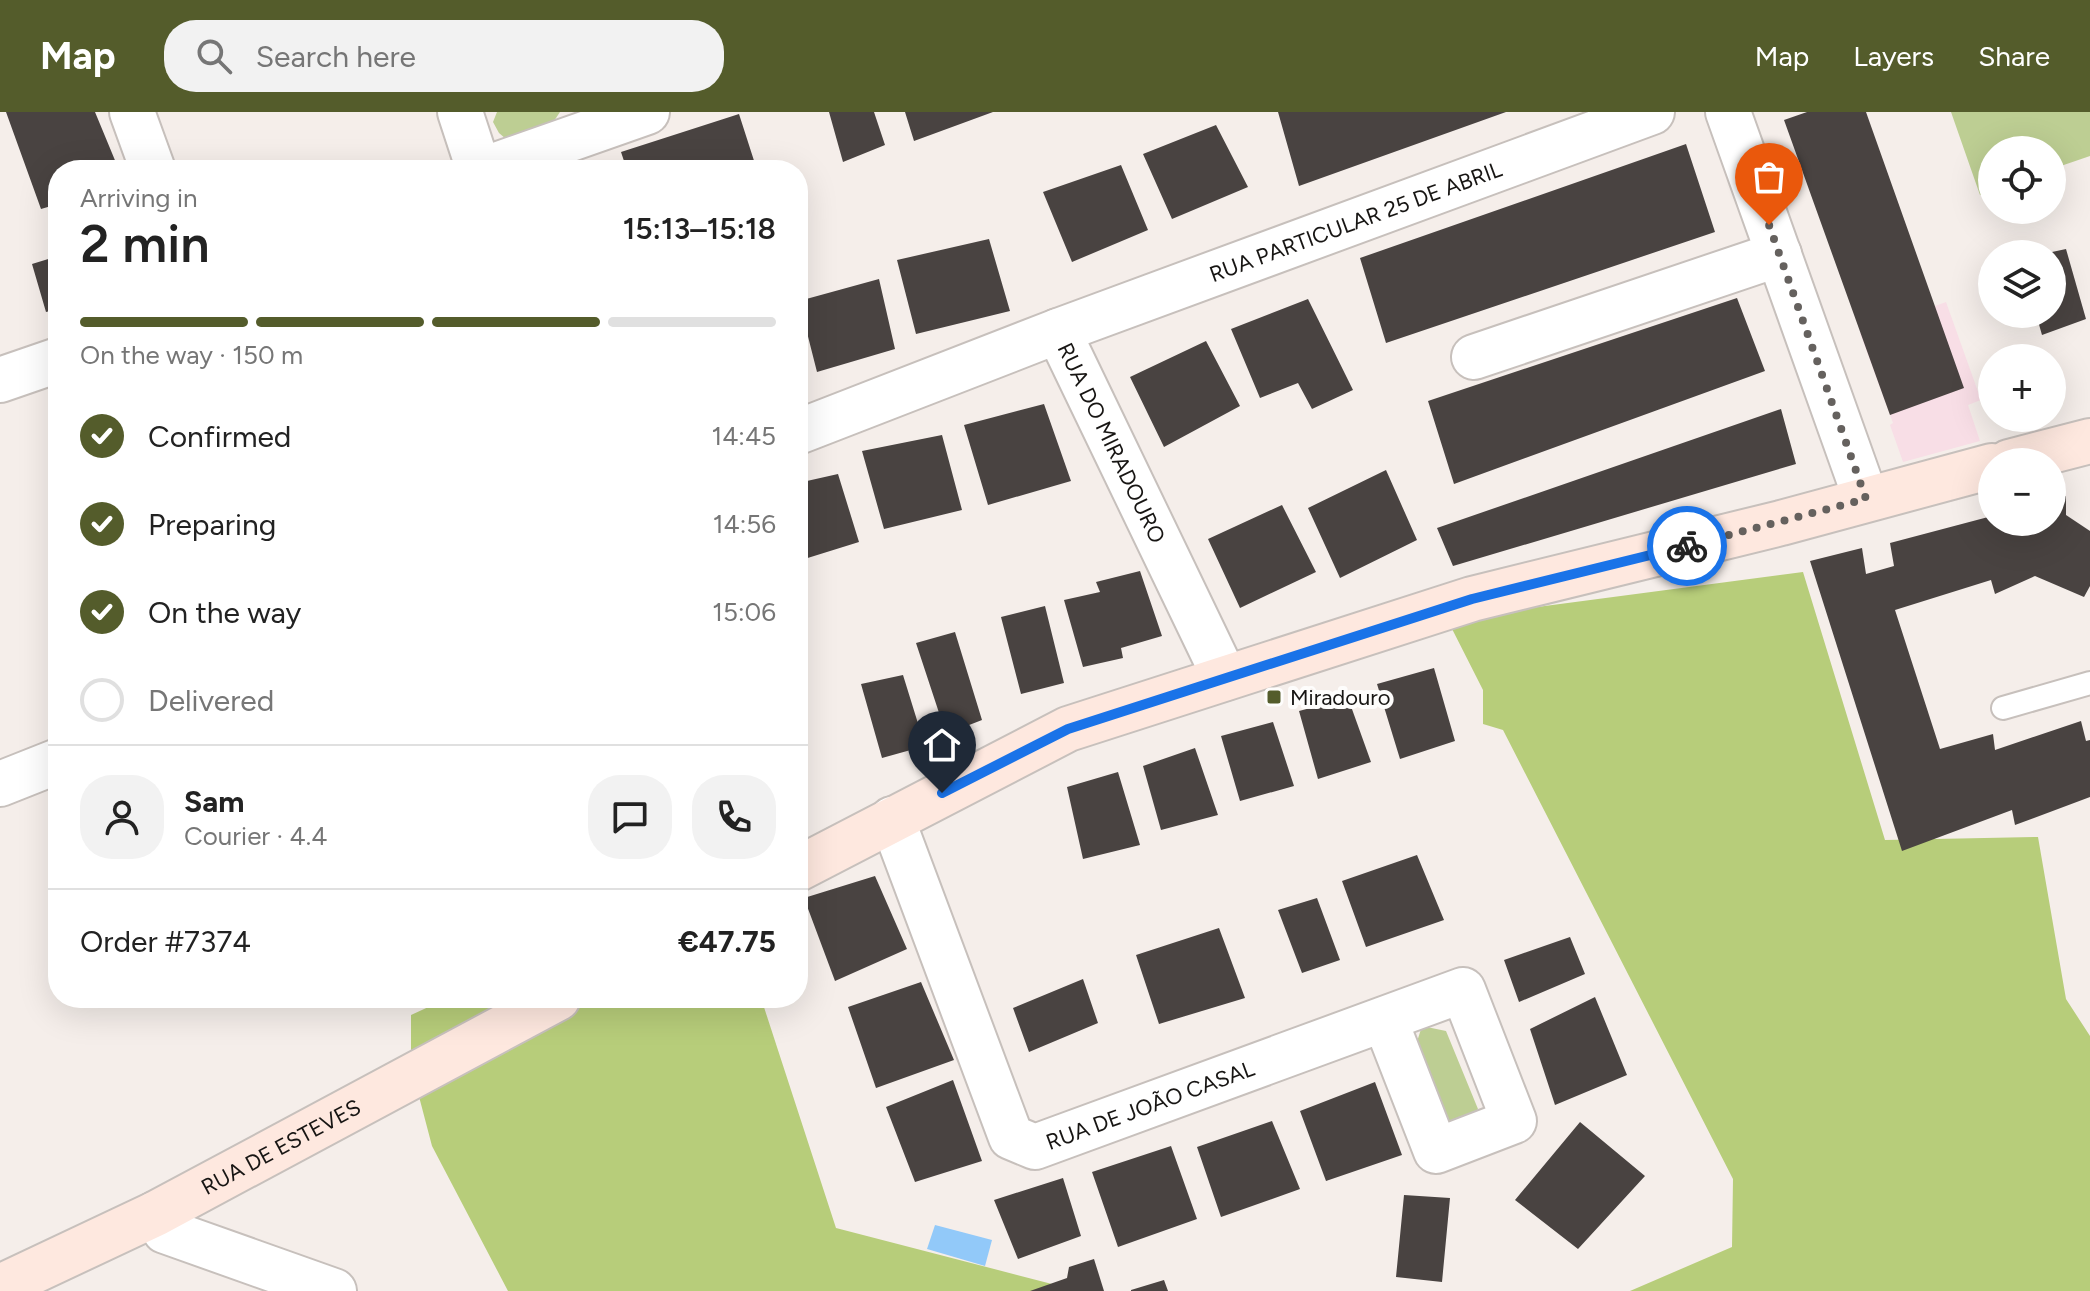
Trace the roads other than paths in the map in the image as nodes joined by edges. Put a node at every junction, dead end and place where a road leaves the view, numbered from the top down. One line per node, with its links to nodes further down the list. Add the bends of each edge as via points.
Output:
1 (132, 112): 7 (street)
2 (460, 112): 8 (street)
3 (647, 112): 6 (street)
4 (1652, 112): 11 (street, RUA PARTICULAR 25 DE ABRIL)
5 (1728, 112): 10 (street)
6 (580, 123): 9 (street)
7 (149, 160)
8 (477, 160)
9 (502, 160)
10 (1779, 254): 12 (street); 19 (street)
11 (1058, 331): 15 (street, RUA DO MIRADOURO); 20 (street, RUA DO MIRADOURO)
12 (1474, 357)
13 (48, 363): 14 (street)
14 (0, 380)
15 (808, 428)
16 (2090, 441): 17 (street)
17 (2063, 448)
18 (1978, 470): 19 (street)
19 (1866, 499): 20 (street, via 1472,599)
20 (1225, 678): 25 (street, via 1068,729)
21 (2090, 683): 22 (lane)
22 (2003, 708)
23 (48, 765): 24 (street)
24 (0, 784)
25 (892, 819): 26 (street); 28 (street, RUA DE JOÃO CASAL, via 1011,1137 1035,1147)
26 (808, 864)
27 (539, 1008): 29 (street, RUA DE ESTEVES)
28 (1385, 1020)
29 (155, 1214): 30 (street, RUA DE ESTEVES); 31 (street, via 165,1231)
30 (0, 1287)
31 (334, 1291)

